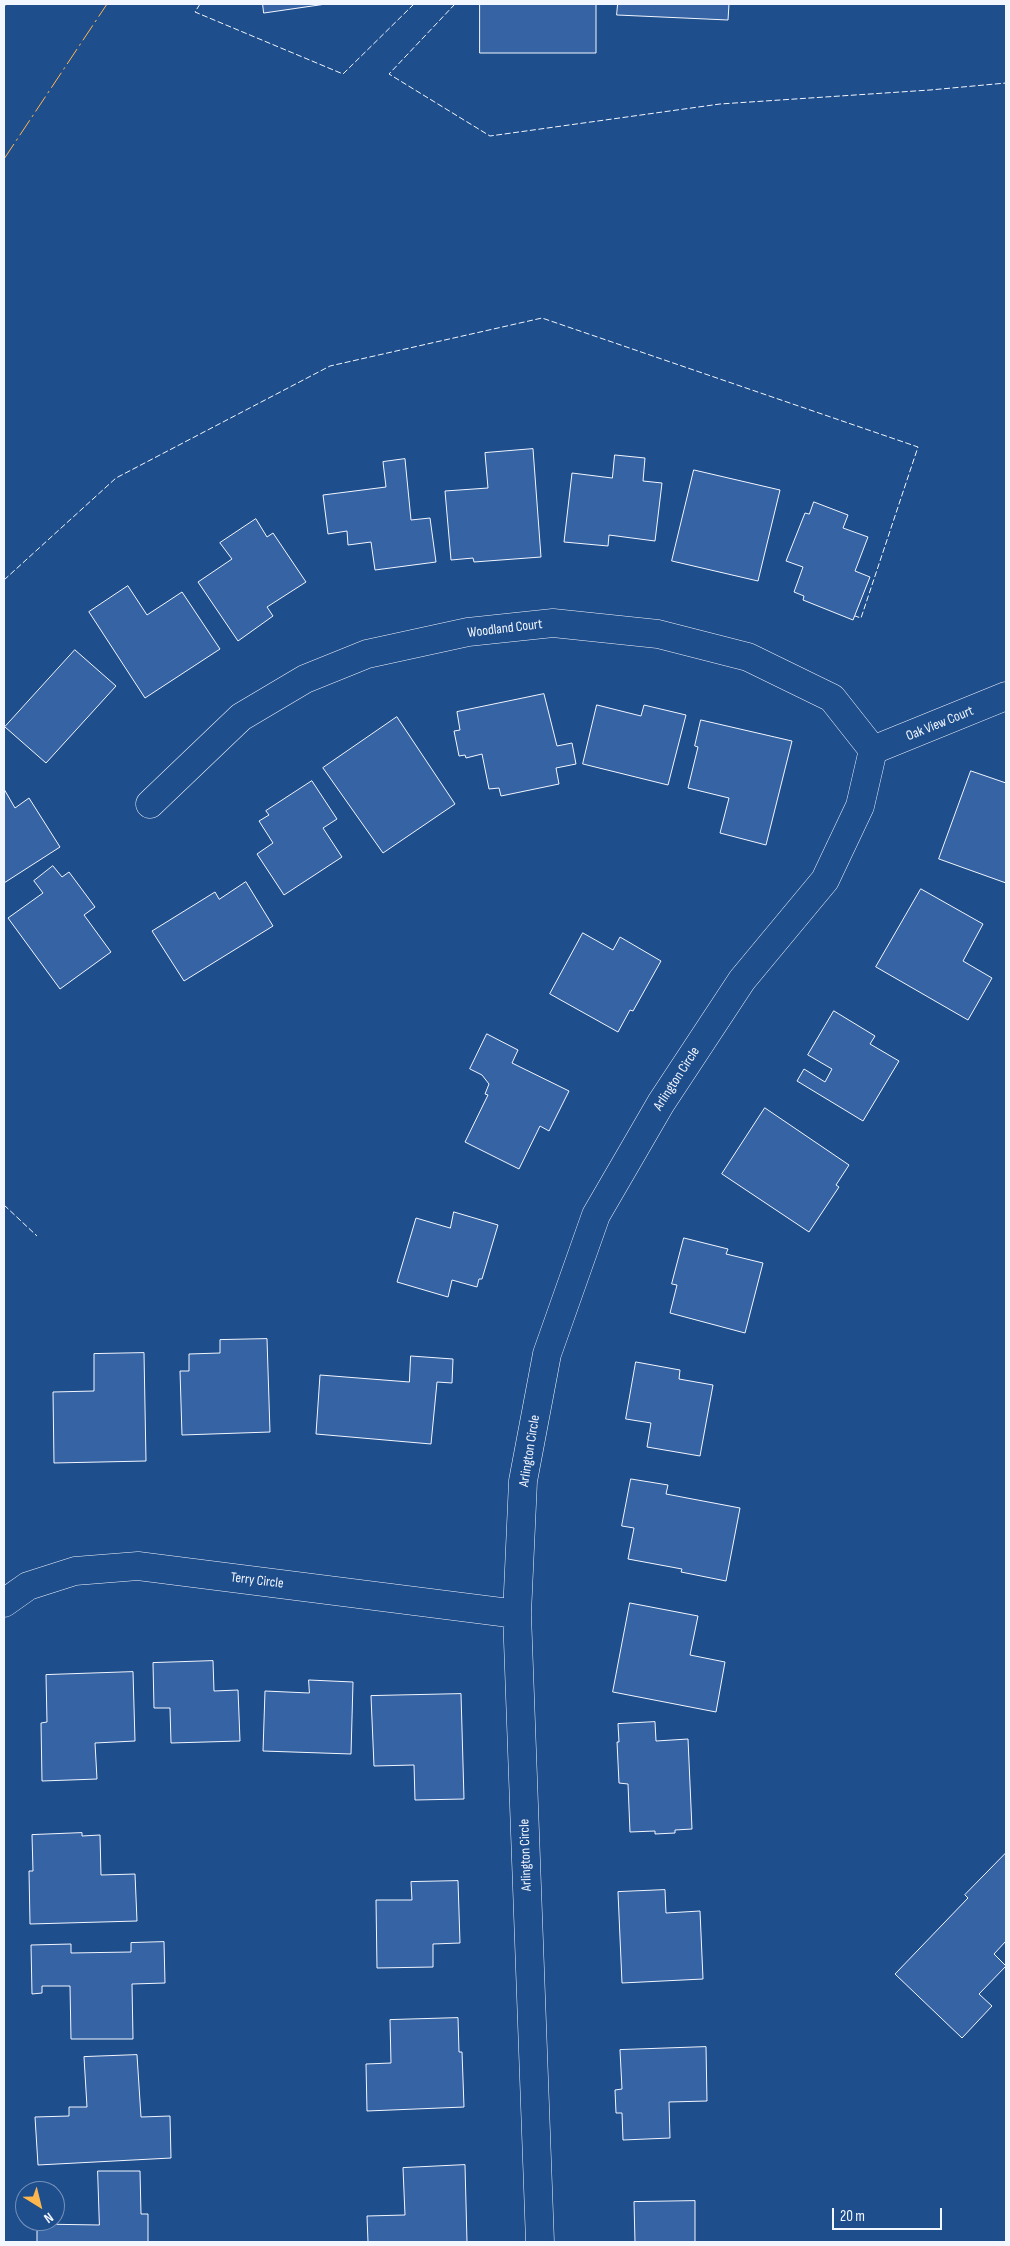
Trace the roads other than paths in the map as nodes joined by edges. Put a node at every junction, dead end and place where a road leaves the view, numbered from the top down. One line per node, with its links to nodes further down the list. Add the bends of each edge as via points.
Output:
1 (1006, 696): 2 (street, Oak View Court)
2 (873, 750): 3 (street, Woodland Court, via 832,698 748,657 658,634 553,623 468,632 367,654 305,679 241,717); 5 (street, Arlington Circle, via 860,806 825,880 742,980 661,1103 596,1215 547,1354 523,1481)
3 (150, 804)
4 (4, 1604): 5 (street, Terry Circle, via 28,1586 75,1571 138,1566)
5 (517, 1614): 6 (street, Arlington Circle)
6 (540, 2242)

